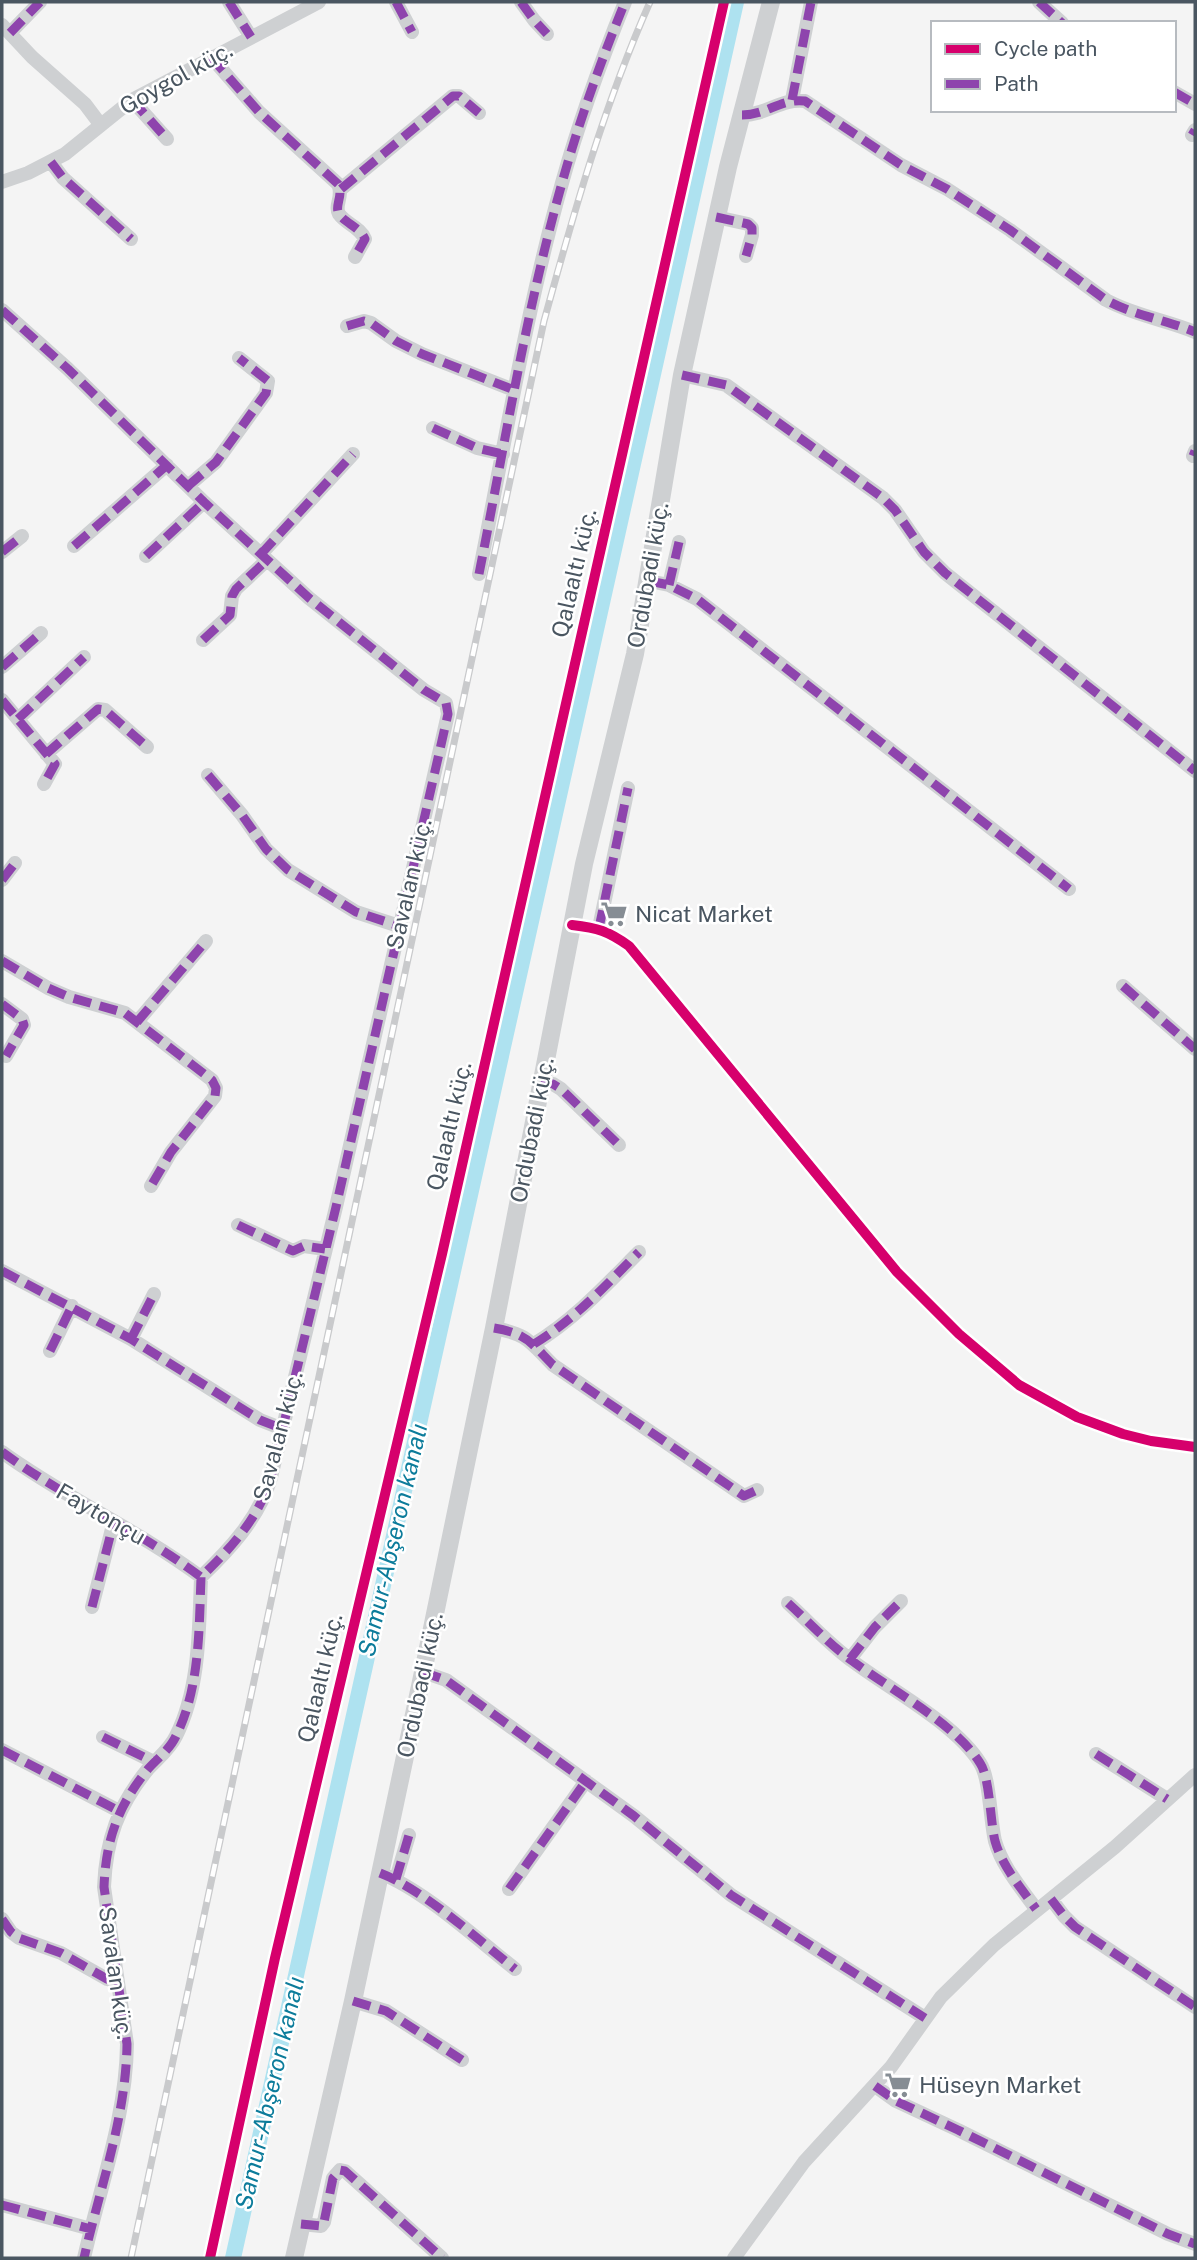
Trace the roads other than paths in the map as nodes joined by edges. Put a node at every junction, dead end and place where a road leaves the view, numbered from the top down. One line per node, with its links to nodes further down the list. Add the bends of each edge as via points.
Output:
1 (40, 2): 12 (street)
2 (229, 2): 15 (street)
3 (319, 2): 15 (street, Goygol küç.)
4 (397, 2): 13 (street)
5 (520, 2): 14 (street)
6 (625, 2): 37 (street, via 561,186)
7 (724, 2): 128 (street, Qalaaltı küç.)
8 (771, 2): 22 (street, Ordubadi küç.)
9 (811, 2): 19 (street)
10 (1038, 2): 11 (street)
11 (1060, 21)
12 (6, 29): 23 (street)
13 (412, 32)
14 (547, 34)
15 (251, 37): 16 (street, Goygol küç.)
16 (211, 57): 18 (street, Goygol küç.); 27 (street, via 259,112)
17 (1176, 93): 20 (street)
18 (132, 100): 23 (street, Goygol küç.); 24 (street)
19 (792, 100): 22 (street, via 765,112); 34 (street, via 822,111 1010,230 1121,309)
20 (1195, 104)
21 (479, 113): 27 (street, via 453,96)
22 (742, 115): 28 (street, Ordubadi küç.)
23 (100, 124): 25 (street, Goygol küç.)
24 (167, 139)
25 (51, 162): 26 (street, Goygol küç.); 29 (street)
26 (2, 182)
27 (341, 189): 31 (street, via 340,214 365,239)
28 (716, 217): 30 (street, via 752,228); 36 (street, Ordubadi küç.)
29 (131, 239)
30 (746, 256)
31 (355, 257)
32 (2, 310): 41 (street)
33 (346, 326): 37 (street, via 371,323 422,354)
34 (1195, 332)
35 (239, 358): 42 (street, via 268,381 266,393 216,462)
36 (682, 375): 51 (street, Ordubadi küç.); 61 (street, via 726,385 883,498 945,573)
37 (514, 390): 40 (street)
38 (433, 428): 40 (street)
39 (353, 454): 49 (street)
40 (503, 454): 50 (street)
41 (167, 465): 42 (street); 47 (street)
42 (188, 486): 43 (street)
43 (204, 502): 48 (street); 49 (street)
44 (22, 536): 46 (street)
45 (679, 542): 52 (street)
46 (4, 545)
47 (74, 546)
48 (146, 556)
49 (264, 557): 54 (street, via 236,589 230,615); 69 (street, Savalan küç., via 424,690 446,703 445,733)
50 (479, 574)
51 (649, 581): 52 (street); 68 (street, Ordubadi küç.)
52 (669, 585): 67 (street, via 697,599)
53 (41, 633): 56 (street)
54 (203, 640)
55 (84, 657): 58 (street)
56 (2, 667)
57 (2, 700): 58 (street)
58 (18, 719): 60 (street)
59 (147, 747): 60 (street, via 99,709)
60 (46, 754): 63 (street, via 55,764)
61 (1195, 771)
62 (208, 775): 69 (street, via 288,870 356,912)
63 (44, 784)
64 (628, 788): 70 (street)
65 (15, 863): 66 (street)
66 (2, 880)
67 (1069, 889)
68 (572, 925): 70 (street); 78 (street, Ordubadi küç.)
69 (399, 926): 82 (street, Savalan küç.)
70 (598, 928): 92 (street, via 629,946 888,1262 960,1334 1019,1385 1077,1417 1132,1437)
71 (206, 941): 75 (street)
72 (4, 968): 75 (street, via 69,997 125,1013)
73 (1123, 986): 76 (street)
74 (2, 1004): 77 (street, via 24,1025)
75 (137, 1022): 80 (street, via 212,1080 216,1088 215,1096 171,1152)
76 (1195, 1049)
77 (6, 1056)
78 (541, 1081): 79 (street, via 561,1089); 87 (street, Ordubadi küç.)
79 (619, 1145)
80 (152, 1186)
81 (239, 1225): 82 (street, via 293,1251 304,1246)
82 (325, 1249): 91 (street, Savalan küç.)
83 (639, 1252): 89 (street, via 561,1327)
84 (2, 1271): 86 (street)
85 (154, 1294): 88 (street)
86 (72, 1306): 88 (street); 90 (street)
87 (494, 1328): 89 (street, via 522,1335); 101 (street, Ordubadi küç.)
88 (131, 1339): 91 (street, via 260,1420)
89 (534, 1344): 94 (street, via 553,1365 738,1493 744,1496)
90 (50, 1351)
91 (283, 1429): 96 (street, Savalan küç., via 261,1506)
92 (1195, 1447)
93 (2, 1452): 95 (street, Faytonçu)
94 (757, 1490)
95 (114, 1521): 96 (street, Faytonçu); 99 (street)
96 (201, 1577): 105 (street, Savalan küç., via 192,1686 175,1740)
97 (901, 1601): 100 (street)
98 (788, 1603): 100 (street)
99 (92, 1607)
100 (850, 1660): 114 (street, via 929,1714 982,1764 996,1844)
101 (423, 1672): 107 (street, via 446,1680); 111 (street, Ordubadi küç.)
102 (103, 1737): 105 (street)
103 (2, 1750): 109 (street)
104 (1096, 1754): 108 (street)
105 (154, 1762): 109 (street, Savalan küç.)
106 (1195, 1775): 108 (street)
107 (586, 1781): 112 (street); 120 (street, via 731,1895)
108 (1167, 1799): 113 (street)
109 (119, 1811): 117 (street, Savalan küç., via 104,1887)
110 (409, 1835): 111 (street)
111 (388, 1876): 116 (street); 118 (street, Ordubadi küç.)
112 (509, 1889)
113 (1051, 1899): 114 (street); 119 (street, via 1075,1927)
114 (1036, 1909): 120 (street, via 963,1975)
115 (2, 1919): 117 (street, via 19,1938)
116 (515, 1969)
117 (117, 1981): 125 (street, Savalan küç., via 127,2063 113,2153)
118 (353, 2001): 121 (street, via 386,2011); 124 (street, Ordubadi küç.)
119 (1195, 2007)
120 (925, 2018): 122 (street)
121 (462, 2060)
122 (875, 2086): 126 (street, via 896,2101); 131 (street, via 804,2162)
123 (2, 2205): 125 (street)
124 (302, 2224): 129 (street, Ordubadi küç.); 130 (street, via 321,2226 333,2178 345,2171)
125 (91, 2229): 127 (street, Savalan küç.)
126 (1195, 2244)
127 (84, 2258)
128 (210, 2258)
129 (293, 2258)
130 (442, 2258)
131 (734, 2258)

